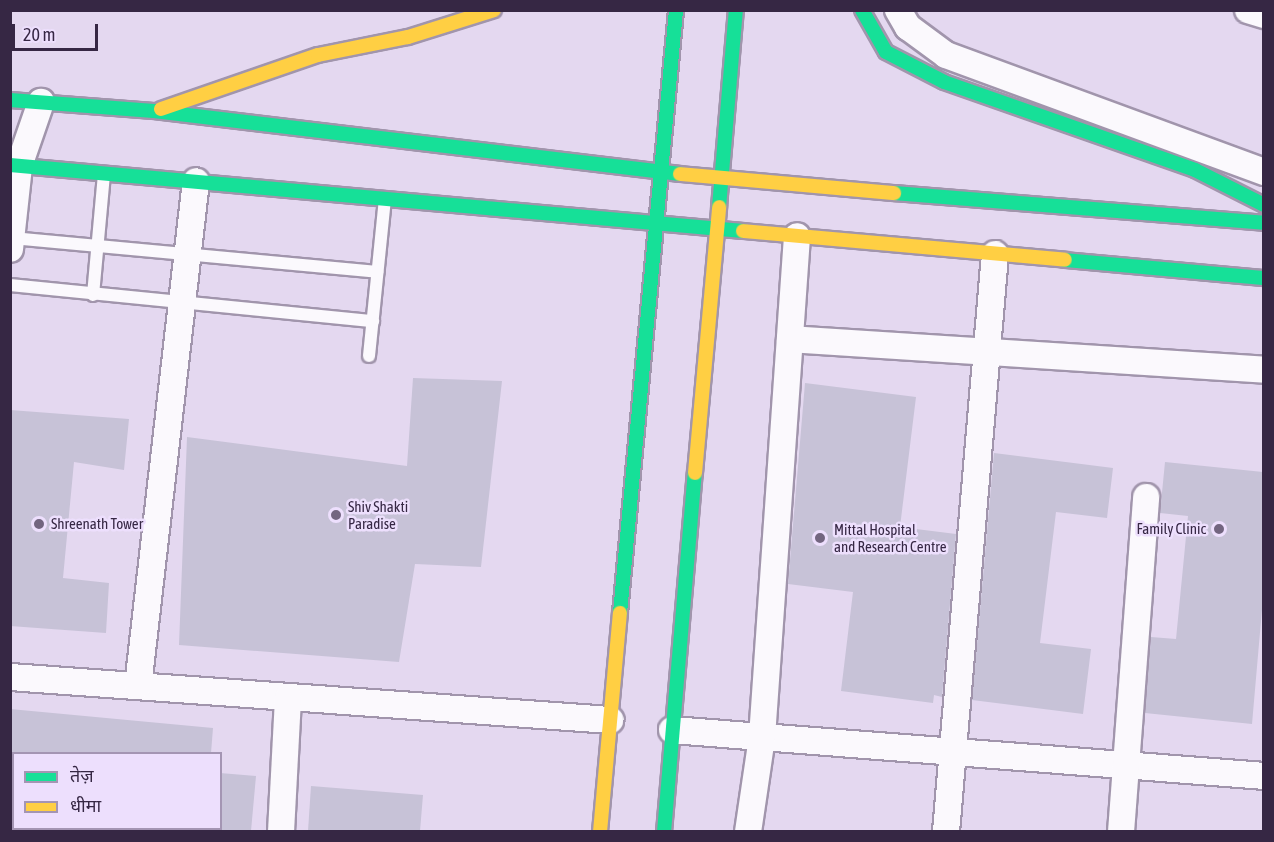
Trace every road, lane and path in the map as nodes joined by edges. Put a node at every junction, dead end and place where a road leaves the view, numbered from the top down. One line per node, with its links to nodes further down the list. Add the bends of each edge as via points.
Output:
1 (494, 10): 10 (street, via 408,38 318,56)
2 (676, 10): 12 (street)
3 (736, 10): 15 (street)
4 (862, 10): 18 (street, via 886,52 944,82 1195,170)
5 (898, 10): 13 (street, via 908,27 946,55)
6 (1248, 10): 7 (street)
7 (1263, 15)
8 (10, 100): 9 (street)
9 (41, 102): 10 (street); 11 (street)
10 (154, 111): 12 (street)
11 (15, 165): 14 (street); 23 (street)
12 (661, 171): 15 (street); 19 (street)
13 (1263, 172)
14 (104, 173): 16 (street); 24 (lane)
15 (721, 179): 20 (street); 21 (street)
16 (196, 181): 17 (street); 26 (street)
17 (385, 198): 19 (street); 27 (lane)
18 (1263, 205)
19 (656, 222): 21 (street); 41 (street)
20 (1263, 223)
21 (716, 229): 22 (street); 42 (street)
22 (797, 236): 25 (street); 33 (street)
23 (11, 244): 24 (lane)
24 (97, 247): 26 (lane); 30 (lane)
25 (995, 254): 28 (street); 34 (street)
26 (187, 256): 27 (lane); 31 (street)
27 (377, 272): 32 (lane)
28 (1263, 278)
29 (10, 285): 30 (lane)
30 (93, 295): 31 (lane)
31 (182, 305): 32 (lane); 39 (street)
32 (373, 321): 35 (lane)
33 (790, 339): 34 (street); 43 (street)
34 (987, 352): 36 (street); 44 (street)
35 (369, 356)
36 (1263, 370)
37 (1146, 497): 45 (street)
38 (10, 677): 39 (street)
39 (138, 686): 40 (street)
40 (288, 697): 41 (street); 47 (street)
41 (610, 720): 48 (street)
42 (672, 730): 43 (street); 49 (street)
43 (762, 737): 44 (street); 50 (street)
44 (954, 752): 45 (street); 51 (street)
45 (1128, 765): 46 (street); 52 (street)
46 (1263, 776)
47 (281, 831)
48 (600, 831)
49 (664, 831)
50 (748, 831)
51 (946, 831)
52 (1121, 831)

